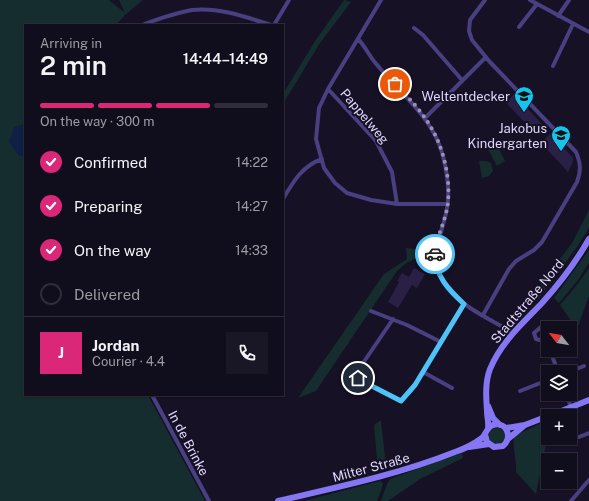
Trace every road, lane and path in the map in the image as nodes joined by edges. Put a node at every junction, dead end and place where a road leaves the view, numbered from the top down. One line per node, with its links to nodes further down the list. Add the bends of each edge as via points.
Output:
1 (289, 0): 10 (street)
2 (381, 0): 15 (street)
3 (485, 0): 16 (street, via 470,20 468,31)
4 (530, 0): 6 (street)
5 (569, 0): 7 (street)
6 (537, 4): 7 (street); 12 (street)
7 (558, 16): 11 (street)
8 (145, 24): 9 (street, via 198,10 231,13)
9 (268, 24)
10 (275, 24)
11 (573, 24): 14 (street); 17 (street)
12 (520, 27)
13 (414, 28): 18 (street)
14 (589, 32)
15 (358, 40): 19 (street); 20 (street)
16 (486, 57): 18 (street); 28 (street, via 576,152 581,162 577,182 542,242 509,269)
17 (553, 66)
18 (462, 80): 20 (street)
19 (328, 89): 21 (street, via 320,108 316,135); 23 (street, Pappelweg, via 376,141 392,172)
20 (425, 118): 24 (street, via 443,156)
21 (322, 159): 22 (street, via 301,172); 23 (street, via 324,168 335,183 347,193)
22 (284, 198)
23 (397, 204): 24 (street)
24 (448, 204): 26 (street, via 435,259 449,290)
25 (589, 239): 30 (main road, Stadtstraße Nord, via 561,281)
26 (464, 304): 28 (street); 31 (street)
27 (371, 311): 29 (street)
28 (483, 315): 30 (street)
29 (392, 319): 31 (street); 34 (street, via 359,369 358,378 401,401)
30 (513, 333): 41 (main road, Stadtstraße Nord, via 490,370 486,385)
31 (441, 342): 34 (street)
32 (584, 366): 33 (street)
33 (577, 369)
34 (423, 372): 36 (street)
35 (541, 383): 37 (street)
36 (452, 388)
37 (520, 391)
38 (153, 396): 55 (street, In de Brinke)
39 (589, 400): 42 (main road)
40 (569, 401): 42 (street)
41 (487, 404): 45 (main road, Stadtstraße Nord, via 493,418); 48 (main road, Stadtstraße Nord)
42 (571, 407): 43 (main road)
43 (566, 409)
44 (541, 419): 46 (main road)
45 (500, 425): 47 (main road); 48 (main road, via 492,426)
46 (525, 425): 47 (main road); 51 (main road)
47 (506, 428): 51 (main road)
48 (487, 432): 52 (main road, via 486,440); 53 (main road, Milter Straße)
49 (589, 433): 50 (street)
50 (579, 437)
51 (508, 438): 52 (main road, via 500,447)
52 (489, 444): 53 (main road, Milter Straße)
53 (467, 447): 56 (main road, Milter Straße, via 393,474)
54 (589, 480): 57 (street)
55 (209, 501)
56 (278, 501)
57 (571, 501)

